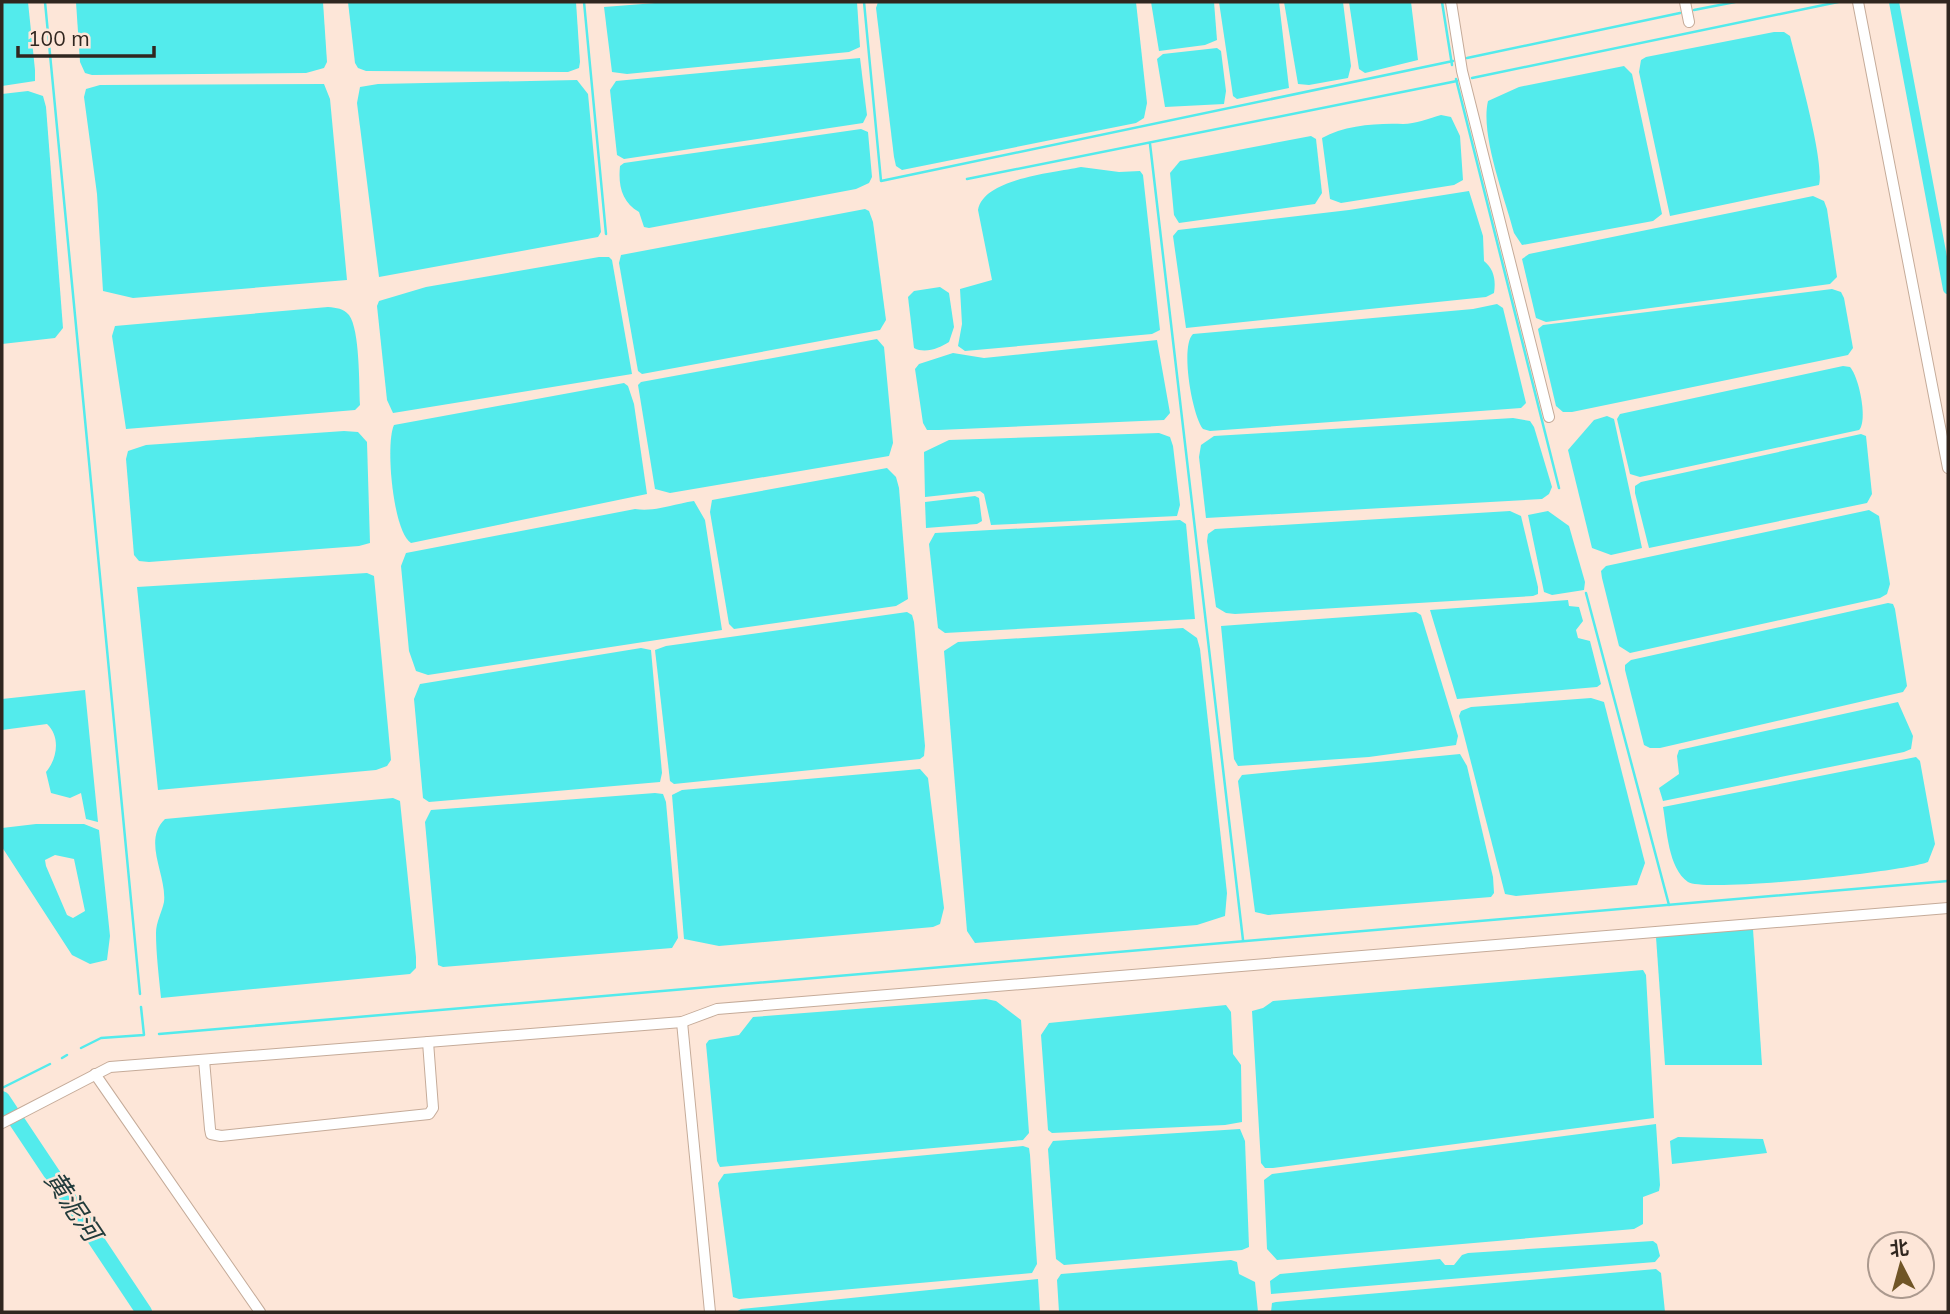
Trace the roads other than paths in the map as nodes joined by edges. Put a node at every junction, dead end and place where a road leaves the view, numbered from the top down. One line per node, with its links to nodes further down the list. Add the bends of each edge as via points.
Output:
1 (1451, 2): 5 (street, via 1462,71)
2 (1685, 2): 4 (street)
3 (1858, 2): 6 (street)
4 (1689, 22)
5 (1549, 417)
6 (1948, 468)
7 (1948, 908): 8 (street, via 717,1009)
8 (682, 1022): 9 (street); 14 (street)
9 (428, 1042): 10 (street); 10 (street, via 433,1108 429,1114 221,1136 211,1134)
10 (204, 1060): 11 (street, via 110,1067)
11 (95, 1074): 12 (street); 13 (street)
12 (2, 1123)
13 (260, 1312)
14 (710, 1312)

